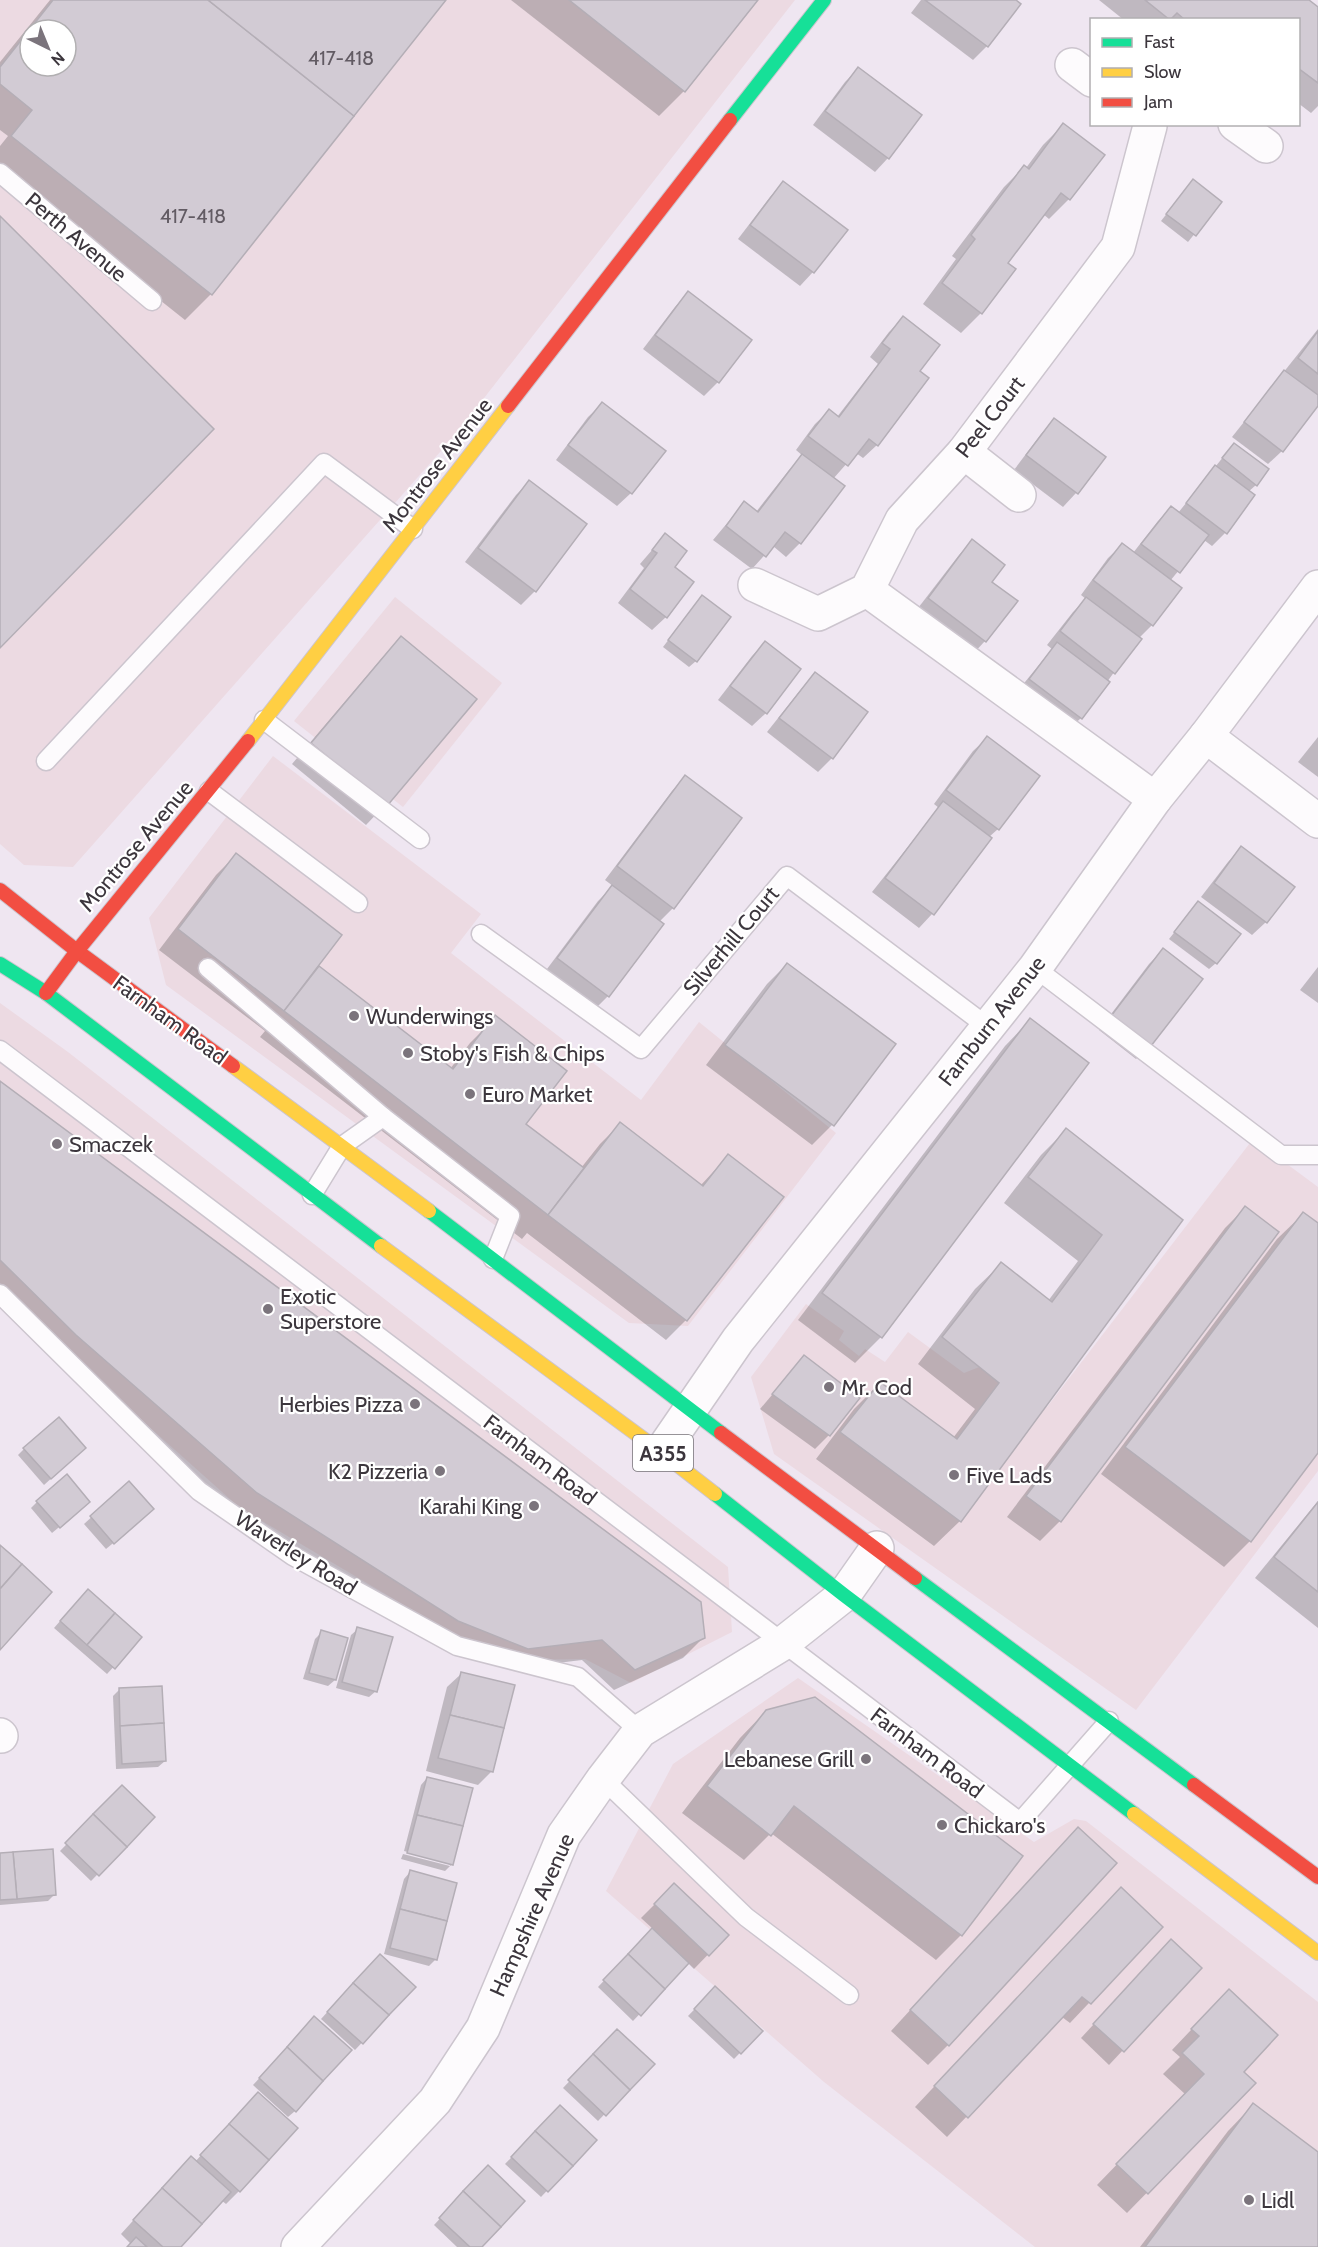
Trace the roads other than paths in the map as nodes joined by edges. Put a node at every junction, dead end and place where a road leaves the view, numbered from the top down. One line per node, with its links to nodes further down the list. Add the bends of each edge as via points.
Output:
1 (824, 0): 9 (main road, Montrose Avenue)
2 (1150, 126): 7 (street, Peel Court, via 1118,247)
3 (1238, 126): 4 (street)
4 (1266, 146)
5 (0, 173): 6 (lane, Perth Avenue)
6 (152, 301)
7 (964, 452): 8 (street); 12 (street, Peel Court, via 902,520)
8 (1019, 495)
9 (413, 529): 13 (main road, Montrose Avenue); 15 (lane, via 324,463)
10 (755, 585): 12 (street, via 818,614)
11 (1318, 586): 14 (street, Farnburn Avenue)
12 (867, 590): 17 (street)
13 (264, 720): 16 (main road, Montrose Avenue); 19 (lane)
14 (1206, 736): 17 (street, Farnburn Avenue); 18 (street)
15 (46, 761)
16 (209, 791): 21 (lane); 23 (main road, Montrose Avenue)
17 (1155, 799): 26 (street, Farnburn Avenue)
18 (1318, 821)
19 (420, 838)
20 (0, 890): 23 (main road, Farnham Road / A355)
21 (358, 903)
22 (482, 934): 28 (lane, Silverhill Court, via 641,1048 787,876)
23 (77, 951): 27 (main road, Montrose Avenue); 31 (main road, Farnham Road / A355)
24 (0, 964): 27 (main road, A355)
25 (208, 968): 30 (lane)
26 (1035, 968): 28 (street, Farnburn Avenue); 32 (lane, via 1281,1155)
27 (46, 993): 33 (main road, A355)
28 (988, 1027): 36 (street, Farnburn Avenue, via 738,1340)
29 (0, 1050): 40 (lane, Farnham Road)
30 (383, 1117): 31 (lane); 34 (lane, via 510,1216)
31 (342, 1146): 33 (lane); 34 (main road, Farnham Road / A355)
32 (1318, 1155)
33 (312, 1195): 37 (main road, A355)
34 (493, 1259): 36 (main road, Farnham Road / A355)
35 (0, 1294): 42 (lane, Waverley Road, via 199,1491 293,1556 457,1646 578,1677)
36 (691, 1411): 37 (street, Farnburn Avenue); 38 (main road, Farnham Road / A355)
37 (661, 1452): 39 (main road, A355)
38 (877, 1548): 39 (street, Hampshire Avenue); 41 (main road, Farnham Road / A355)
39 (844, 1595): 40 (street, Hampshire Avenue); 43 (main road, A355)
40 (782, 1644): 42 (street, Hampshire Avenue); 43 (lane, Farnham Road, via 1020,1822)
41 (1109, 1721): 43 (lane, Farnham Road); 45 (main road, Farnham Road / A355)
42 (640, 1731): 44 (street, Hampshire Avenue)
43 (1071, 1766): 46 (main road, A355)
44 (603, 1779): 47 (lane, via 746,1917); 48 (street, Hampshire Avenue, via 564,1834 483,2028 435,2101)
45 (1318, 1877)
46 (1318, 1953)
47 (849, 1995)
48 (298, 2247)

